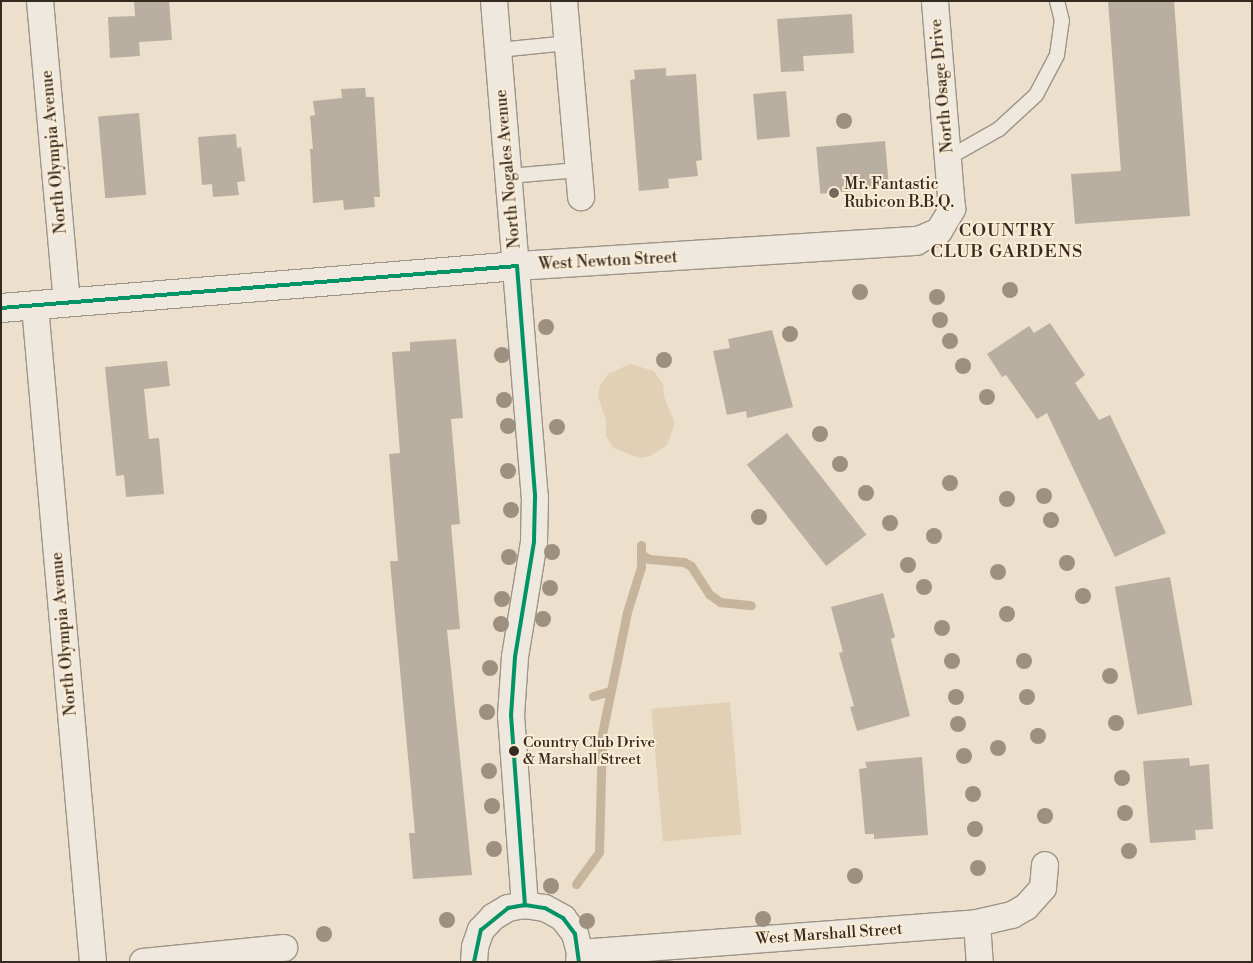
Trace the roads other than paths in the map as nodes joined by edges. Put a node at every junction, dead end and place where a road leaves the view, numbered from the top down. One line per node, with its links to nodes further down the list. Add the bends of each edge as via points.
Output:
1 (40, 1): 14 (street, North Olympia Avenue)
2 (494, 1): 7 (street, North Nogales Avenue)
3 (564, 1): 6 (street)
4 (935, 1): 8 (street, North Osage Drive)
5 (1057, 1): 8 (lane, via 1062,21 1057,55 1036,95 999,129)
6 (568, 42): 7 (lane); 9 (street)
7 (498, 50): 10 (street, North Nogales Avenue)
8 (948, 158): 12 (street, North Osage Drive, via 950,216 939,231)
9 (579, 170): 10 (lane); 11 (street)
10 (509, 176): 13 (street, North Nogales Avenue)
11 (581, 197)
12 (916, 241): 13 (street, West Newton Street)
13 (517, 266): 14 (street, West Newton Street); 18 (street, North Nogales Avenue, via 535,497 534,542 515,657 510,715)
14 (67, 303): 15 (street, West Newton Street)
15 (35, 306): 16 (street, West Newton Street); 22 (street, North Olympia Avenue)
16 (1, 308)
17 (1045, 866): 19 (street, West Marshall Street, via 1043,888 1026,907 1012,915)
18 (525, 905): 21 (street, via 545,908 563,918 575,934); 24 (street, via 508,908 481,930)
19 (976, 923): 21 (street, West Marshall Street); 25 (street)
20 (284, 948): 23 (street)
21 (580, 958)
22 (93, 962)
23 (143, 962)
24 (474, 962)
25 (980, 962)

